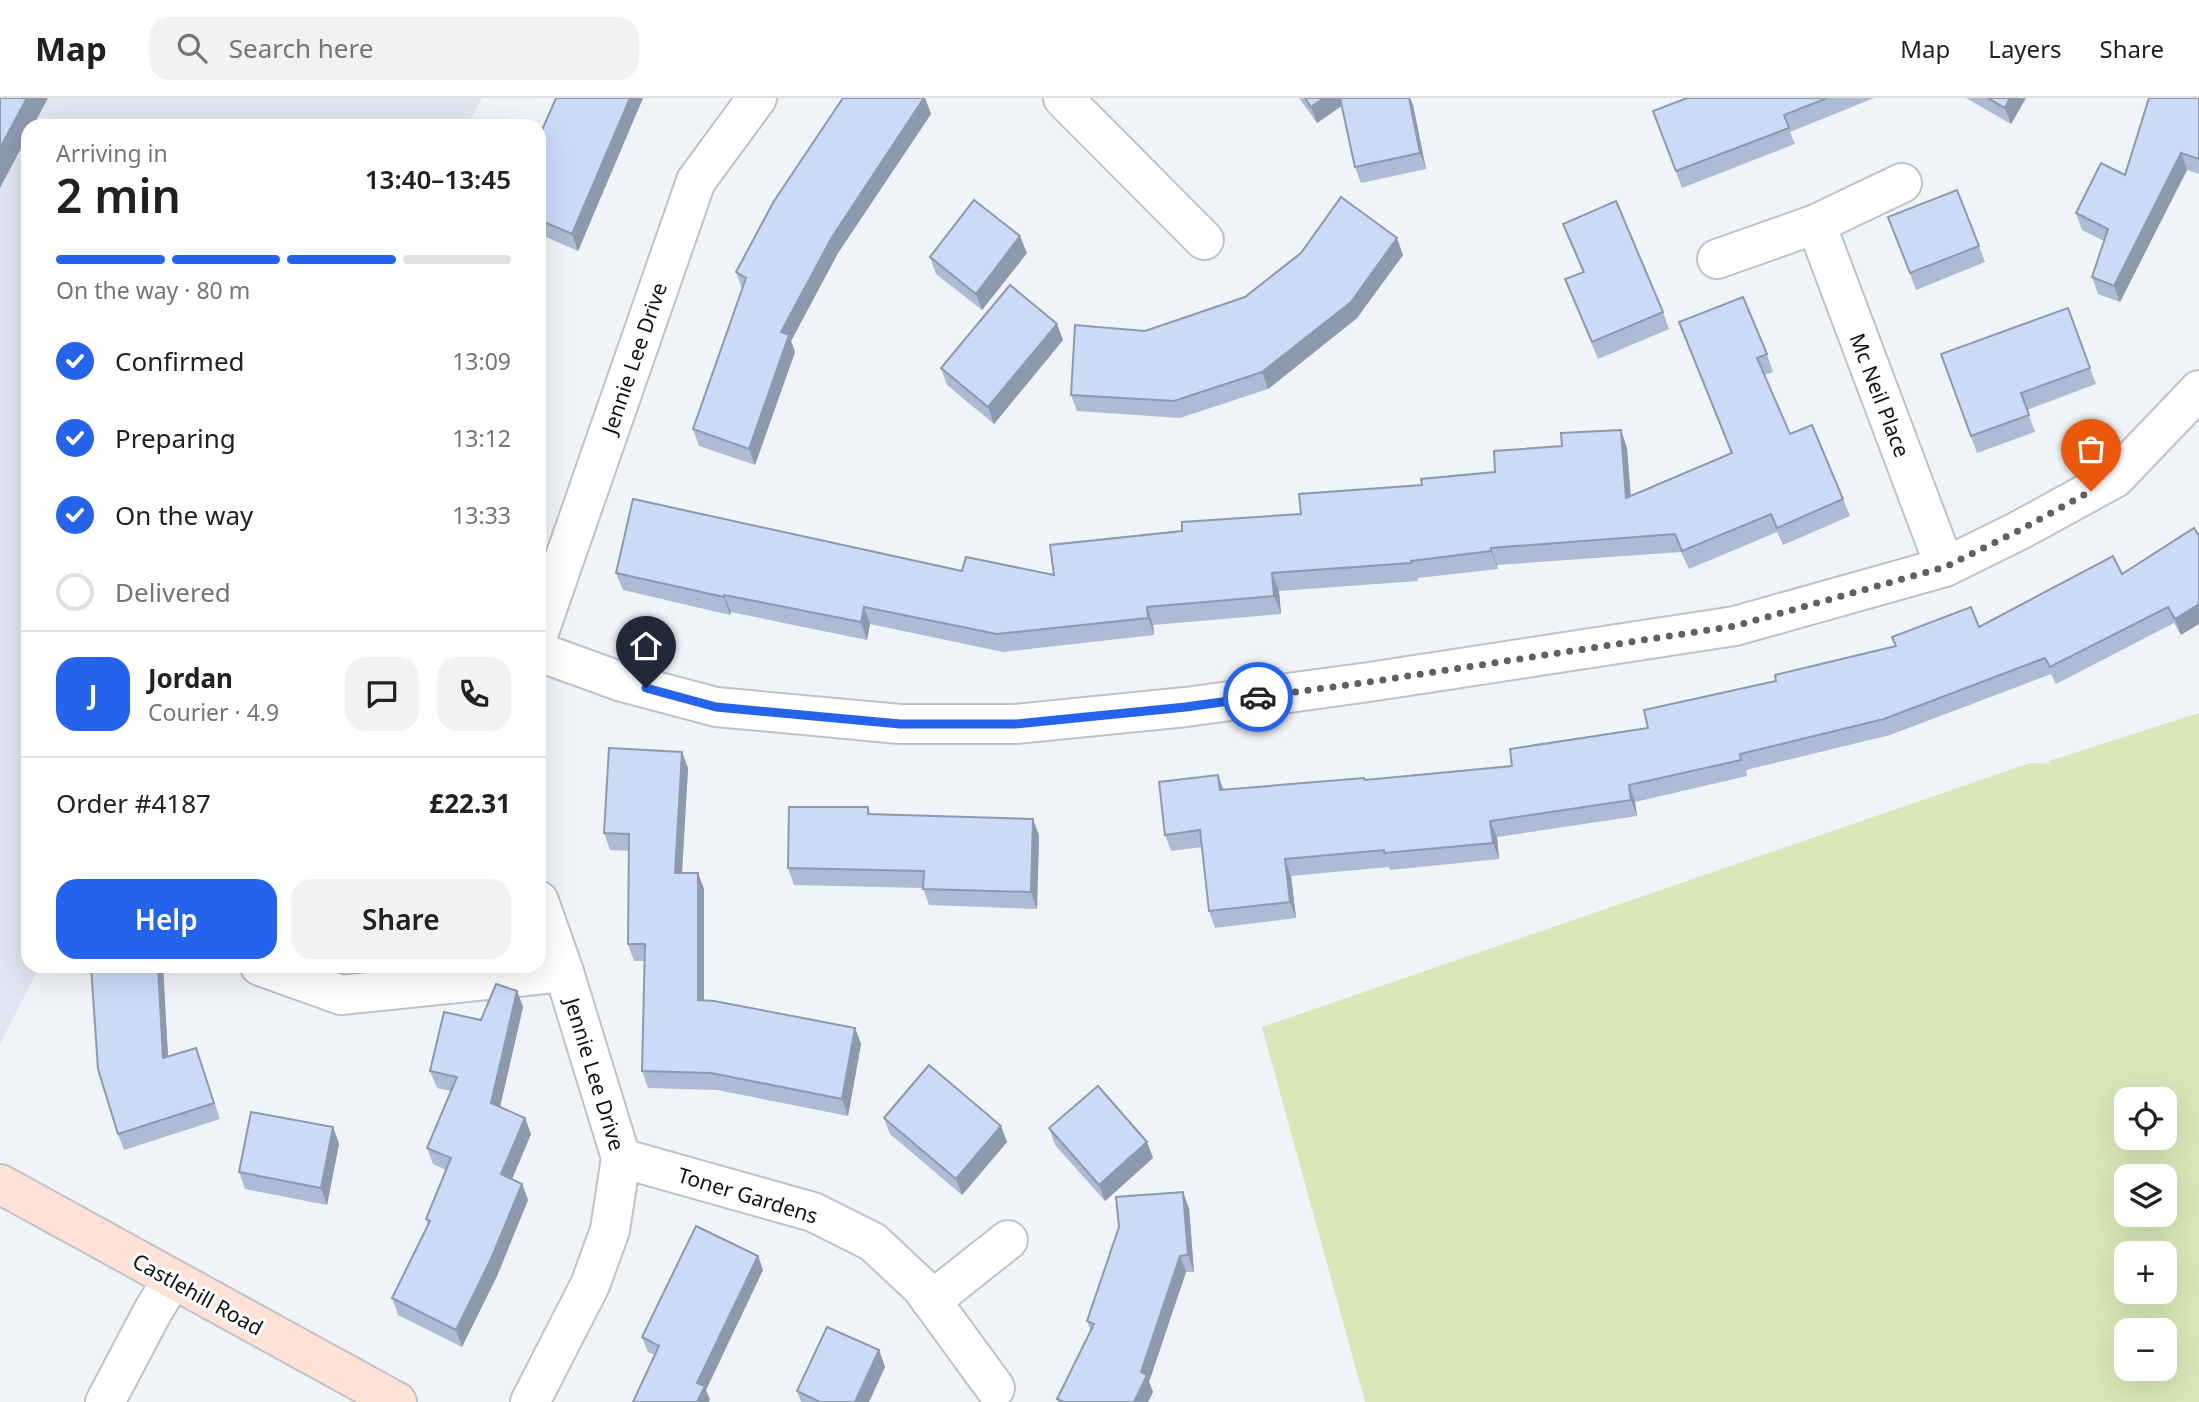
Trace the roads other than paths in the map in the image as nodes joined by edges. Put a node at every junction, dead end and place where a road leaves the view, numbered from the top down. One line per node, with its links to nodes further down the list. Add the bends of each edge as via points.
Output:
1 (757, 98): 9 (street, Jennie Lee Drive, via 696,181)
2 (1063, 98): 5 (street)
3 (1902, 183): 4 (street)
4 (1816, 224): 6 (street); 8 (street, Mc Neil Place)
5 (1205, 240)
6 (1717, 259)
7 (2199, 390): 8 (street, via 2115,478)
8 (1945, 567): 10 (street, via 1735,626 1186,707 1015,724 900,724 716,707 622,682)
9 (546, 612)
10 (546, 655)
11 (546, 921): 12 (street, Jennie Lee Drive)
12 (564, 972): 13 (street, via 341,995); 14 (street, Jennie Lee Drive)
13 (280, 973)
14 (621, 1158): 18 (street, Toner Gardens, via 813,1212 873,1242); 22 (street, Jennie Lee Drive, via 610,1230 590,1285)
15 (0, 1184): 17 (main road, Castlehill Road)
16 (1008, 1240): 18 (street)
17 (172, 1280): 20 (street); 21 (main road, Castlehill Road)
18 (931, 1301): 19 (street, Toner Gardens)
19 (995, 1388)
20 (105, 1402)
21 (397, 1402)
22 (530, 1402)

